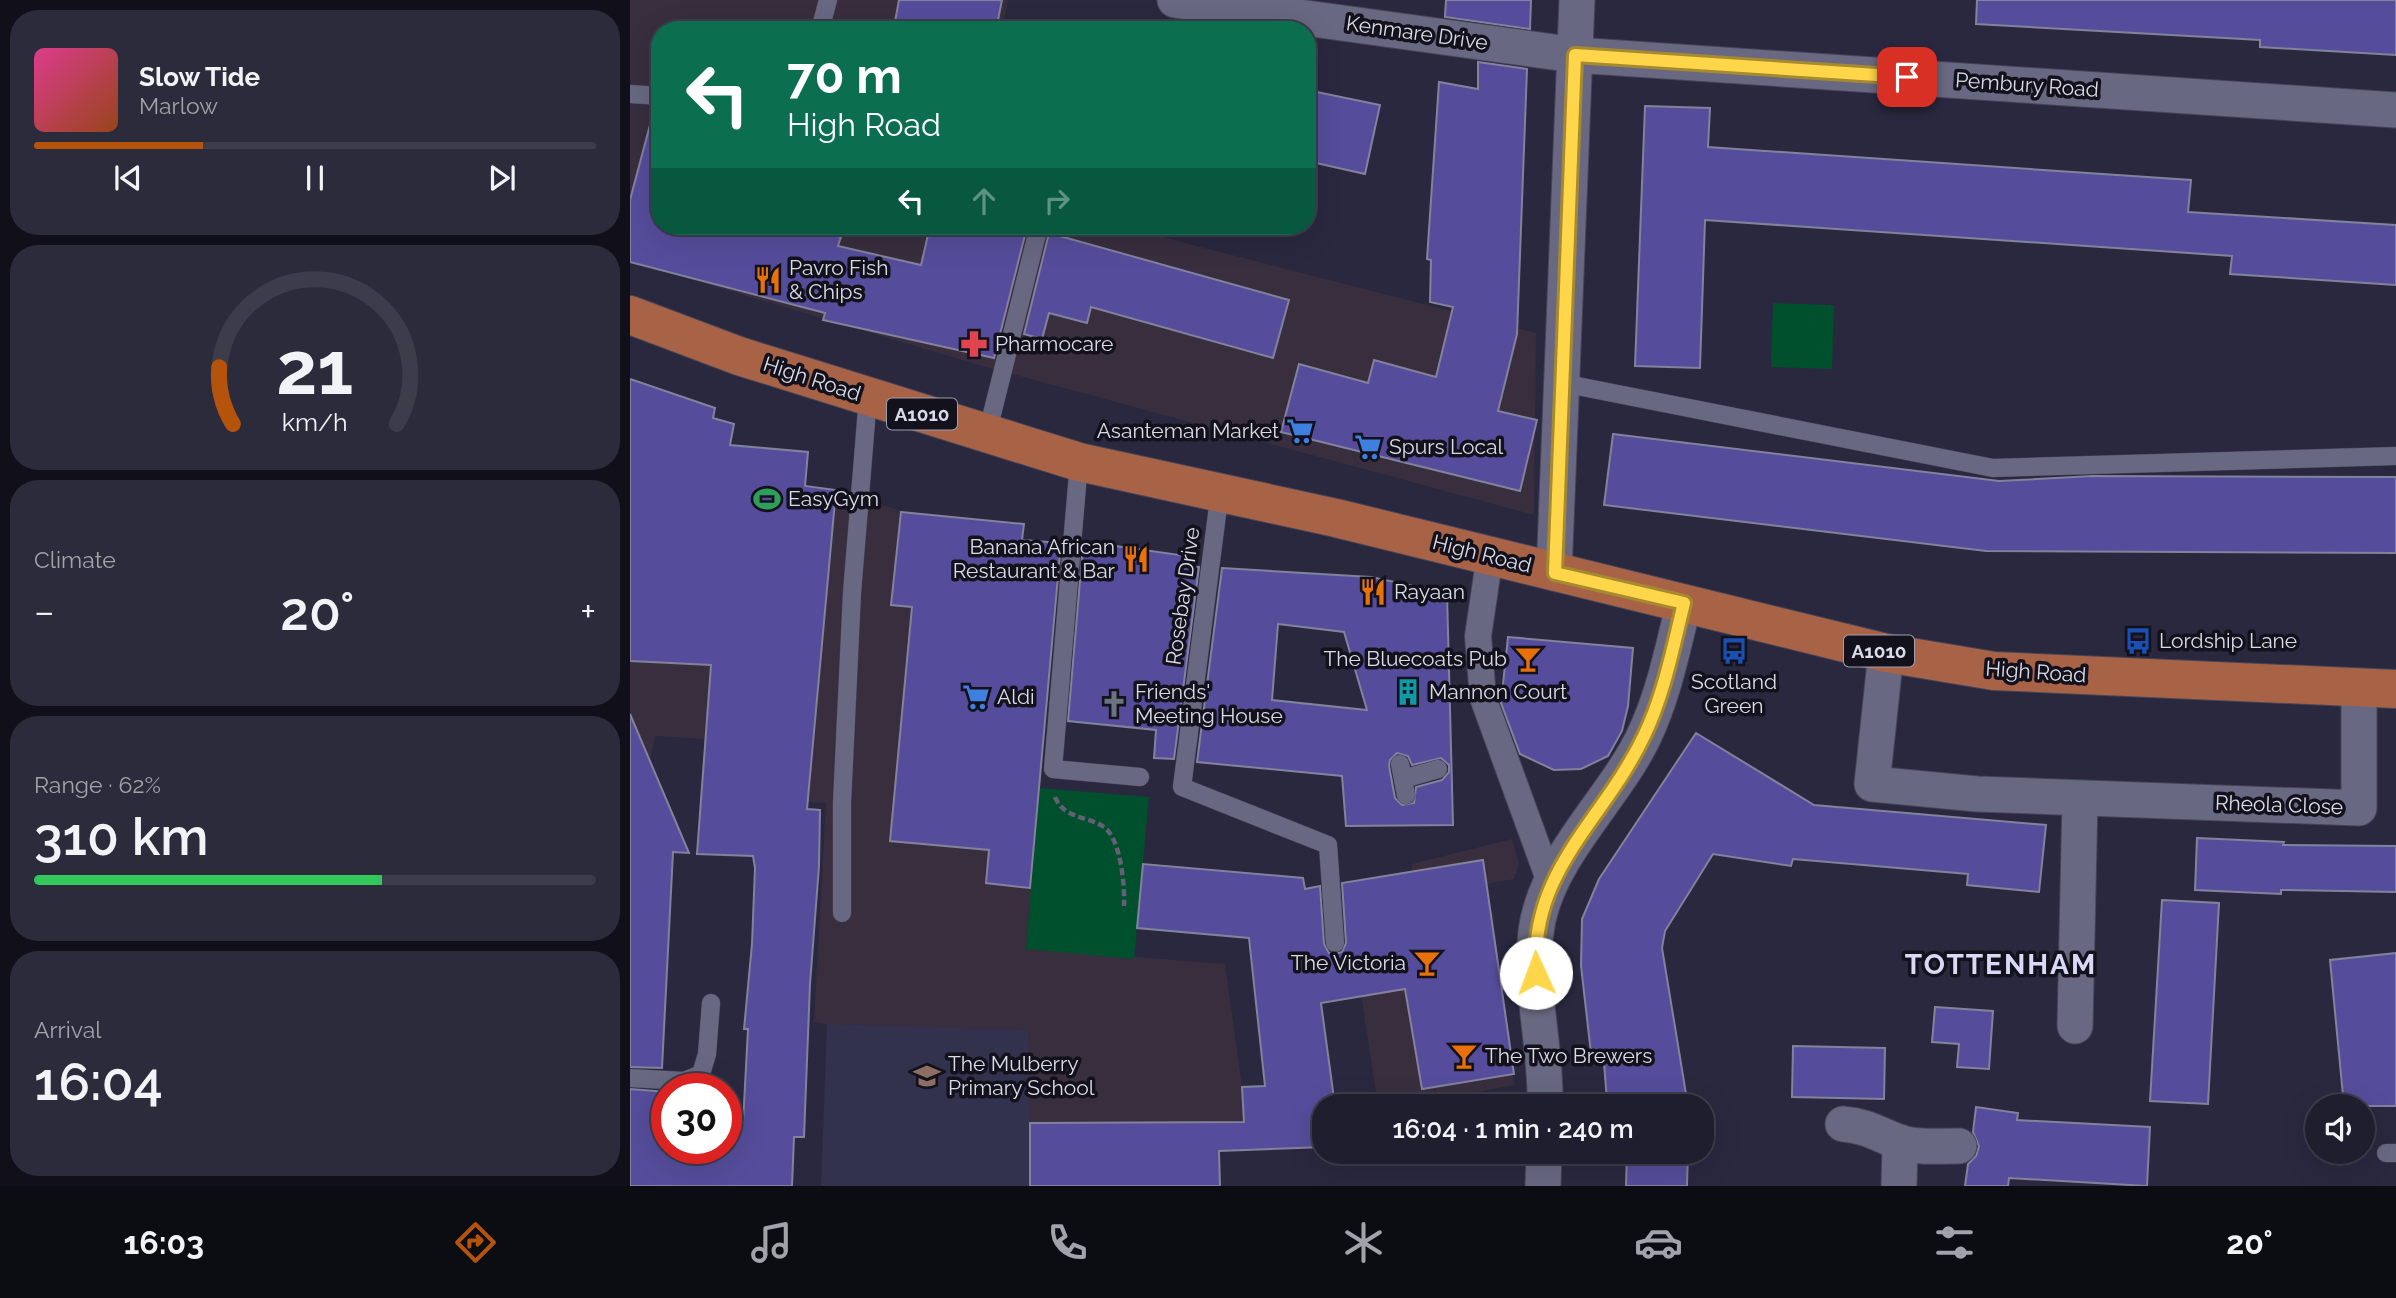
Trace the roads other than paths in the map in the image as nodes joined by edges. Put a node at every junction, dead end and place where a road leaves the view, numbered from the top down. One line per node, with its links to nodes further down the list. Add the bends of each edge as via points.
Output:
1 (828, 0): 4 (lane)
2 (1175, 0): 5 (street, Kenmare Drive)
3 (1577, 0): 5 (street)
4 (822, 21)
5 (1575, 55): 8 (street, Pembury Road); 11 (street)
6 (630, 94): 7 (lane)
7 (651, 95)
8 (2396, 110)
9 (1037, 235): 13 (lane)
10 (630, 315): 12 (main road, High Road / A1010)
11 (1562, 383): 14 (lane, via 1993,468); 18 (street)
12 (868, 397): 13 (main road, High Road / A1010); 27 (lane, via 851,620)
13 (987, 434): 15 (main road, High Road / A1010)
14 (2396, 456)
15 (1079, 462): 16 (main road, High Road / A1010); 23 (lane, via 1053,769)
16 (1220, 491): 17 (main road, High Road / A1010); 28 (lane, Rosebay Drive, via 1182,787 1328,845)
17 (1490, 555): 18 (main road, High Road / A1010); 26 (street, via 1478,636 1483,698 1495,752)
18 (1555, 573): 19 (main road, High Road / A1010)
19 (1684, 603): 20 (main road, High Road / A1010); 26 (street, via 1644,737)
20 (1886, 653): 21 (main road, High Road / A1010, via 1994,671); 25 (street, Rheola Close, via 1872,784)
21 (2377, 689): 25 (street, Rheola Close, via 2359,808)
22 (1438, 769): 24 (lane)
23 (1140, 777)
24 (1403, 779)
25 (2080, 798): 30 (street)
26 (1550, 882): 32 (street, via 1534,944)
27 (842, 913)
28 (1335, 943)
29 (710, 1003): 31 (lane, via 701,1074 684,1081)
30 (2075, 1026)
31 (630, 1078)
32 (1544, 1094)
33 (1843, 1124): 34 (street, via 1877,1130)
34 (1900, 1142): 35 (street); 38 (street)
35 (1959, 1146)
36 (1543, 1164): 37 (street)
37 (1542, 1186)
38 (1899, 1186)

